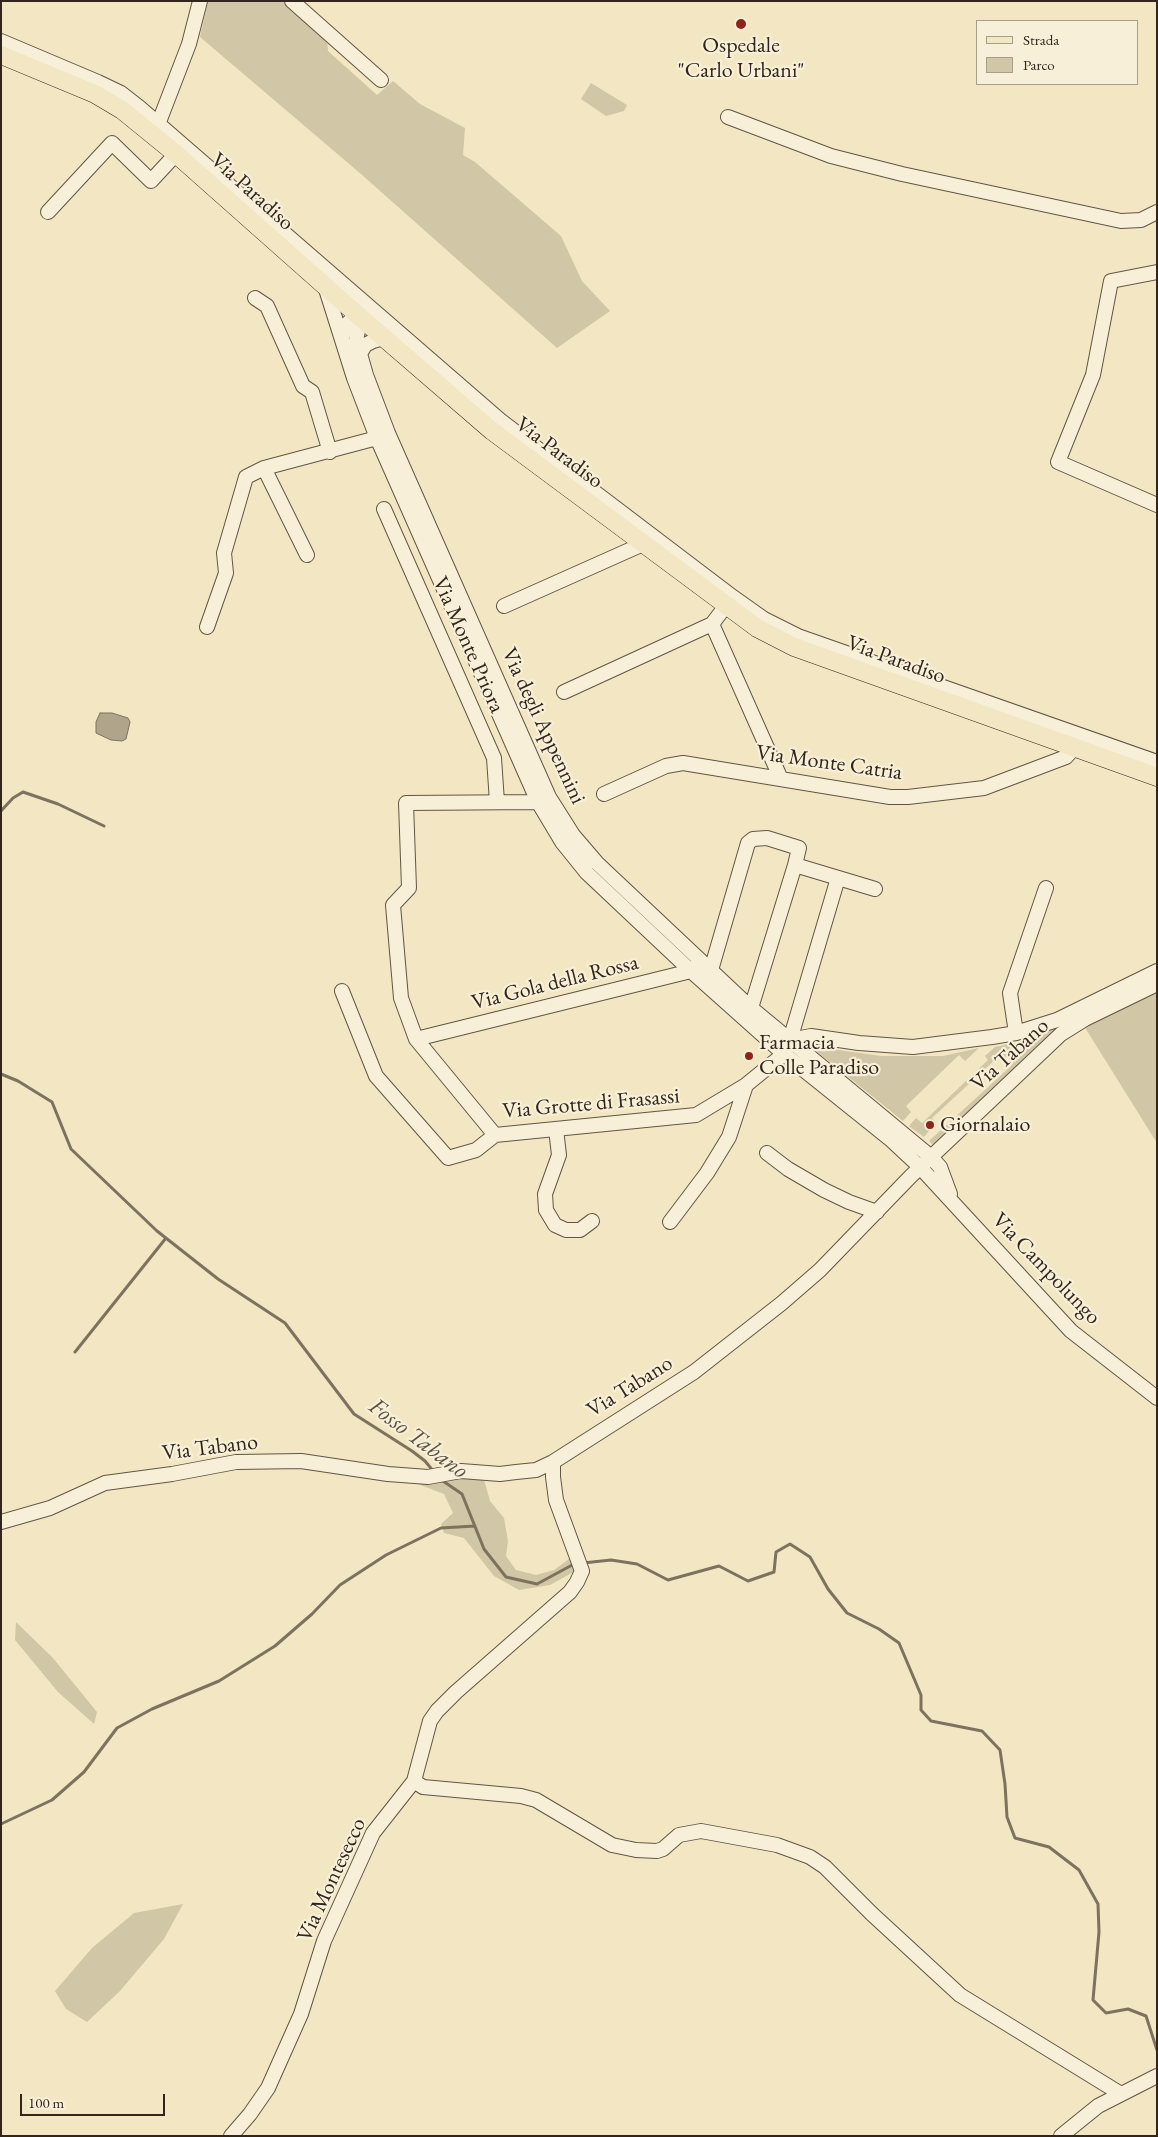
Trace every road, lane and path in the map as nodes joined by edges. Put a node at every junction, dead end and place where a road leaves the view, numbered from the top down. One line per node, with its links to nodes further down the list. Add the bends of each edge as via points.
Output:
1 (200, 1): 7 (street, via 189,44)
2 (292, 1): 5 (street)
3 (1, 41): 7 (street, via 106,86)
4 (1, 54): 8 (main road, Via Paradiso, via 96,94 122,110)
5 (381, 80)
6 (728, 117): 10 (street, via 832,156 902,174 1121,221 1141,220)
7 (159, 122): 18 (street)
8 (176, 154): 9 (street, via 151,181 112,144); 12 (main road, Via Paradiso)
9 (48, 212)
10 (1157, 212)
11 (1157, 272): 22 (street, via 1111,281 1093,375 1058,462)
12 (325, 286): 14 (main road, Via Paradiso); 15 (street, Via degli Appennini)
13 (254, 298): 20 (street, via 267,306 303,386 312,392)
14 (361, 318): 15 (street, via 351,320); 16 (main road, Via Paradiso); 17 (street, Via degli Appennini, via 356,340)
15 (342, 337): 19 (street, Via degli Appennini)
16 (384, 338): 17 (street, via 365,345); 18 (main road, Via Paradiso)
17 (360, 354): 35 (street, Via degli Appennini, via 388,433)
18 (496, 426): 24 (main road, Via Paradiso); 31 (street, via 764,618 798,636)
19 (377, 438): 20 (street); 35 (street, Via degli Appennini)
20 (330, 452): 21 (street)
21 (264, 468): 25 (street); 29 (street, via 246,477 224,553 226,573)
22 (1157, 504)
23 (384, 509): 36 (street, Via Monte Priora, via 494,758)
24 (643, 544): 26 (street); 27 (main road, Via Paradiso)
25 (307, 555)
26 (504, 606)
27 (725, 607): 28 (street); 31 (main road, Via Paradiso, via 794,647)
28 (712, 624): 30 (street); 33 (street)
29 (207, 627)
30 (564, 692)
31 (1077, 741): 32 (main road, Via Paradiso); 33 (street, Via Monte Catria, via 1066,757 984,788 890,797)
32 (1155, 766)
33 (781, 779): 34 (street, Via Monte Catria, via 684,762 666,766)
34 (604, 794)
35 (543, 800): 36 (street, Via Grotte di Frasassi); 41 (street, Via degli Appennini, via 597,863); 42 (street, Via degli Appennini, via 562,842 588,873)
36 (497, 802): 48 (street, Via Grotte di Frasassi, via 406,803 409,888 393,905 401,998)
37 (794, 865): 38 (street); 41 (street, via 799,848 767,838 748,843); 46 (street)
38 (838, 878): 40 (street); 49 (street)
39 (1046, 888): 47 (street, Via Tabano, via 1010,992)
40 (875, 889)
41 (706, 966): 42 (street, Via Gola della Rossa); 46 (street, Via degli Appennini)
42 (691, 971): 48 (street, Via Gola della Rossa); 50 (street, Via degli Appennini)
43 (1157, 971): 47 (street, Via Tabano, via 1080,1010)
44 (1157, 984): 55 (street, Via Tabano, via 1085,1018 1061,1034)
45 (342, 991): 53 (street, via 376,1076 448,1158 476,1150)
46 (751, 1008): 49 (street, Via degli Appennini)
47 (1016, 1033): 49 (street, via 913,1047 859,1044 811,1036)
48 (416, 1039): 53 (street, Via Grotte di Frasassi)
49 (790, 1040): 50 (street); 55 (street, Via degli Appennini)
50 (784, 1054): 51 (street, Via Grotte di Frasassi); 56 (street, Via degli Appennini)
51 (746, 1085): 52 (street, Via Grotte di Frasassi, via 696,1115); 60 (street, via 729,1138)
52 (556, 1129): 53 (street, Via Grotte di Frasassi); 59 (street, via 559,1155 545,1194 546,1210 555,1225 566,1230 580,1230)
53 (495, 1135)
54 (767, 1153): 58 (street, via 824,1190)
55 (931, 1157): 56 (street, Via Tabano); 57 (street, Via Campolungo, via 940,1168)
56 (920, 1167): 57 (street, Via Campolungo); 58 (street, Via Tabano)
57 (955, 1204): 61 (street, Via Campolungo, via 1070,1331)
58 (877, 1212): 62 (street, Via Tabano, via 820,1270 739,1339 694,1372)
59 (592, 1221)
60 (670, 1222)
61 (1157, 1398)
62 (554, 1462): 63 (street, Via Tabano, via 536,1470 500,1474 461,1471 428,1477 301,1461 236,1462 105,1483 50,1508); 64 (street, Via Montesecco, via 552,1478 556,1500 582,1571 570,1592 437,1711 430,1721)
63 (1, 1522)
64 (414, 1781): 66 (street, via 423,1787 536,1800 612,1845 636,1850 657,1851 679,1835 701,1831 777,1845 810,1857 825,1867 960,1995); 67 (street, Via Montesecco, via 373,1833 324,1941 300,2014 268,2088)
65 (1157, 2076): 66 (street)
66 (1121, 2094): 68 (street, via 1098,2106)
67 (231, 2136)
68 (1061, 2136)

